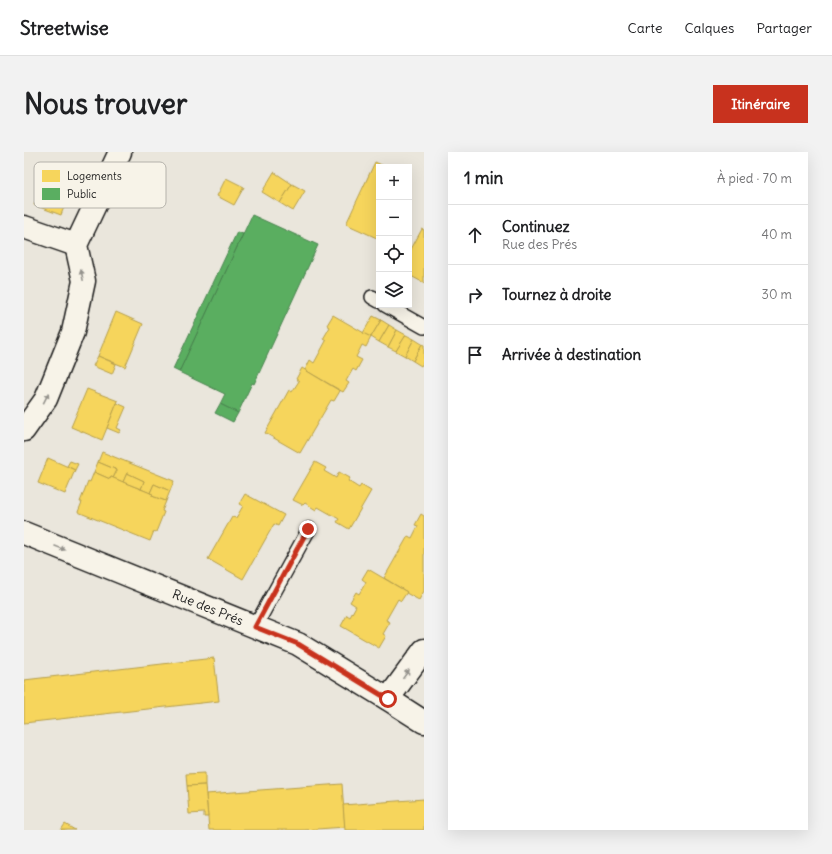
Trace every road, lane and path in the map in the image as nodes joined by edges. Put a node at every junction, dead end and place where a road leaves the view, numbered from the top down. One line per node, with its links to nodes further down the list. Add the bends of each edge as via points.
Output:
1 (120, 152): 2 (street)
2 (115, 162)
3 (94, 208): 5 (street)
4 (24, 227): 5 (street)
5 (76, 245): 8 (street, one-way to 5, via 46,399 73,332 84,281)
6 (390, 308): 7 (lane)
7 (424, 327)
8 (24, 430)
9 (308, 529): 11 (lane)
10 (24, 533): 11 (street, Rue des Prés, one-way to 11)
11 (255, 627): 13 (street, Rue des Prés, via 298,644)
12 (424, 650): 13 (street, one-way to 12)
13 (388, 699): 14 (street, Rue des Prés)
14 (424, 722)

